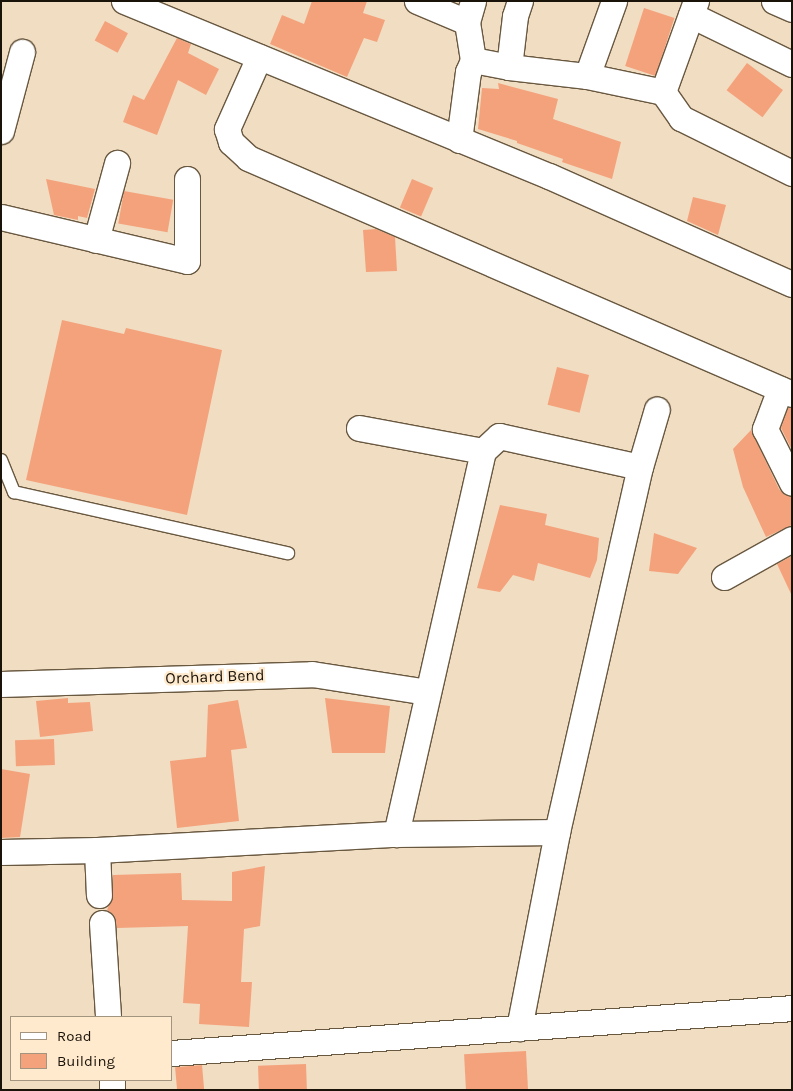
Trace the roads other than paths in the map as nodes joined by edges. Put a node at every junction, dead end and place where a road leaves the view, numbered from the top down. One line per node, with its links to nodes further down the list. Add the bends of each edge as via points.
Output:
1 (124, 1): 10 (street)
2 (520, 1): 13 (street, via 515,16)
3 (614, 1): 14 (street)
4 (774, 1): 7 (street)
5 (418, 2): 8 (street)
6 (694, 8): 12 (street); 15 (street)
7 (792, 9)
8 (470, 11): 11 (street)
9 (22, 52): 16 (street)
10 (259, 57): 17 (street); 24 (street, via 227,129 231,142 248,158)
11 (473, 60): 13 (street); 17 (street, via 468,72)
12 (792, 64)
13 (509, 68): 14 (street)
14 (587, 76): 15 (street)
15 (663, 92): 19 (street, via 681,118)
16 (1, 131)
17 (459, 140): 23 (street, via 558,179)
18 (117, 162): 22 (street)
19 (792, 173)
20 (187, 179): 22 (street, via 187,261)
21 (1, 217): 22 (street)
22 (96, 240)
23 (792, 284)
24 (786, 392): 30 (street, via 766,430)
25 (656, 409): 29 (street)
26 (359, 428): 27 (street)
27 (483, 452): 29 (street, via 499,436); 35 (street)
28 (1, 460): 32 (lane, via 14,492)
29 (640, 467): 36 (street)
30 (792, 483)
31 (792, 539): 33 (street)
32 (288, 553)
33 (724, 577)
34 (1, 684): 35 (street, Orchard Bend, via 312,674)
35 (427, 692): 37 (street)
36 (557, 832): 37 (street); 44 (street)
37 (396, 834): 38 (street)
38 (97, 850): 39 (street); 40 (street)
39 (1, 852)
40 (99, 895)
41 (102, 923): 43 (street)
42 (792, 1008): 44 (street)
43 (108, 1016)
44 (519, 1028): 45 (street)
45 (172, 1054)

